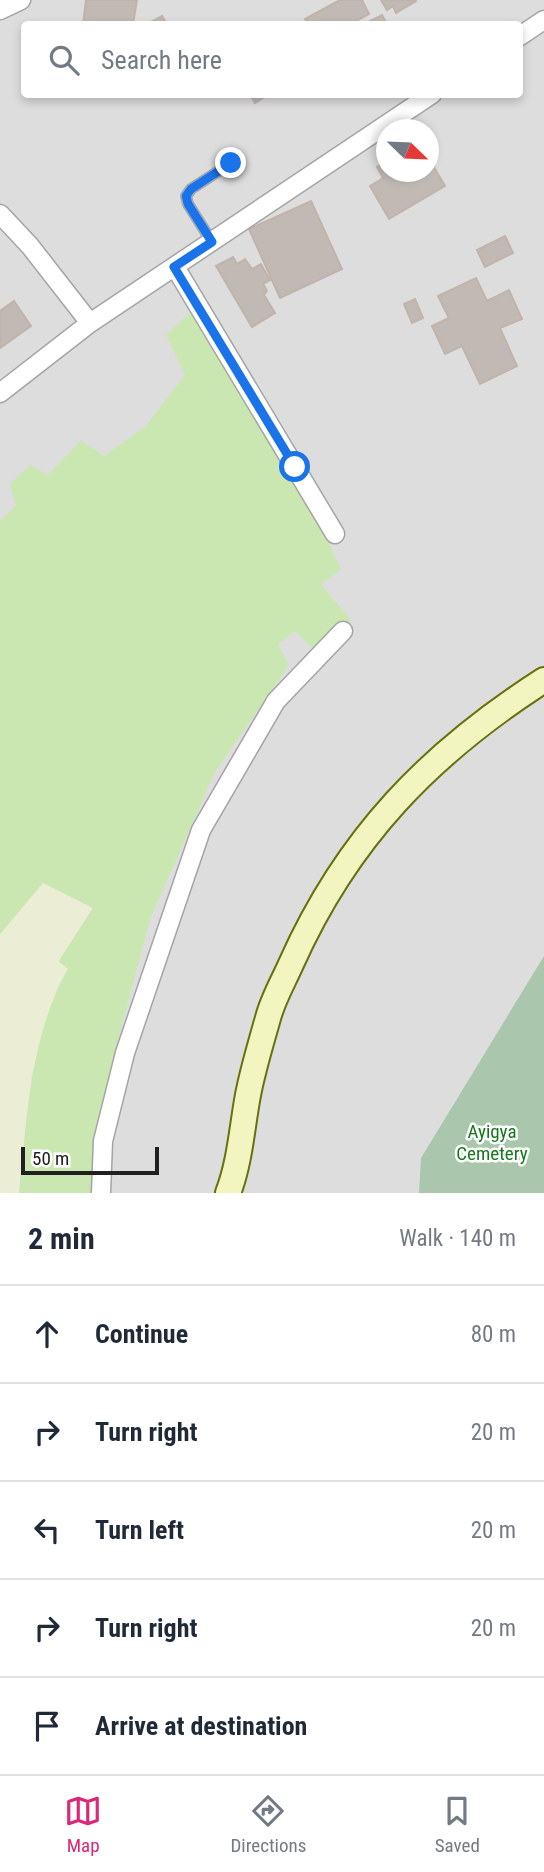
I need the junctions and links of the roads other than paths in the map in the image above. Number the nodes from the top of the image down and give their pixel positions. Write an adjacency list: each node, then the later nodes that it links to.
1 (21, 0): 2 (street)
2 (0, 10)
3 (544, 20): 4 (street)
4 (523, 34)
5 (426, 98): 8 (street)
6 (231, 163): 8 (lane)
7 (0, 214): 10 (street)
8 (212, 242): 9 (street)
9 (174, 267): 10 (street); 12 (street)
10 (90, 323): 11 (street)
11 (0, 393)
12 (335, 534)
13 (343, 631): 15 (street)
14 (544, 680): 16 (street)
15 (101, 1193)
16 (228, 1193)

